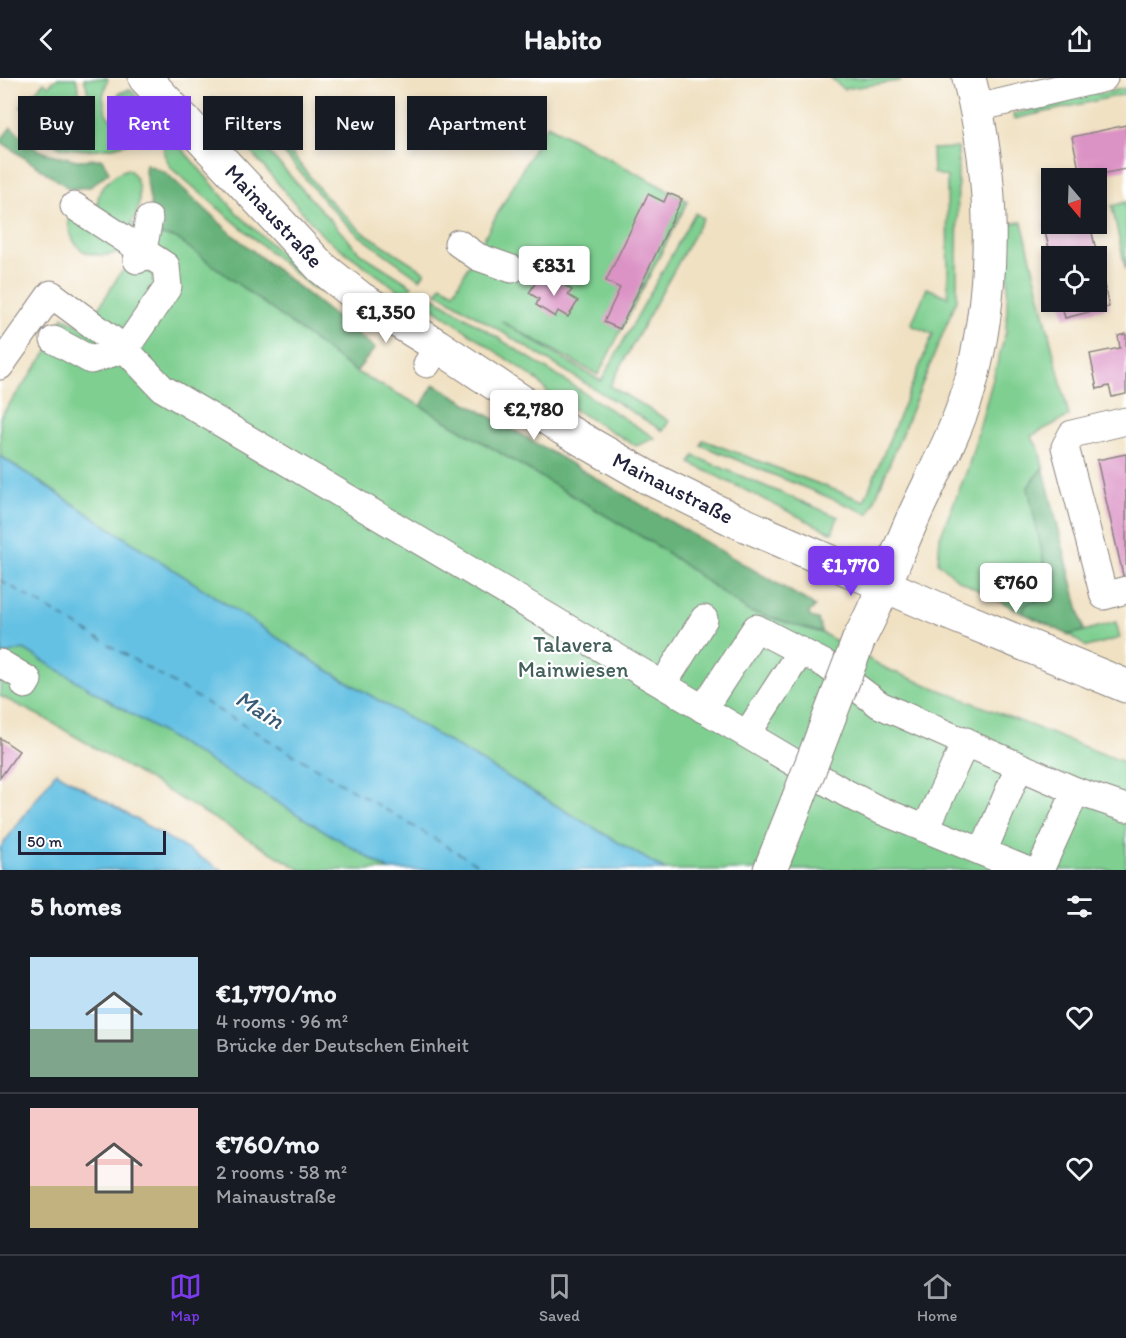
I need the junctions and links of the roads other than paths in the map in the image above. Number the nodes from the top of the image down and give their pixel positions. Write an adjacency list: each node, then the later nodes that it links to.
1 (145, 78): 13 (main road, Mainaustraße)
2 (1104, 78): 3 (street)
3 (973, 93): 13 (main road)
4 (74, 206): 7 (street)
5 (149, 219): 7 (street)
6 (458, 243): 8 (street)
7 (140, 255): 10 (street)
8 (512, 269)
9 (54, 340): 10 (street)
10 (125, 349): 11 (street); 21 (street)
11 (0, 366)
12 (1126, 421): 14 (street)
13 (884, 584): 20 (main road, Mainaustraße); 29 (main road, bridge)
14 (1115, 593)
15 (704, 619): 18 (street)
16 (801, 651): 21 (street); 22 (street); 23 (street)
17 (0, 663): 19 (street)
18 (672, 670)
19 (25, 685)
20 (1126, 686)
21 (703, 709): 22 (street)
22 (747, 734): 27 (street)
23 (966, 741): 24 (street); 27 (street)
24 (1019, 767): 25 (street); 28 (street)
25 (1076, 791): 26 (street); 31 (street)
26 (1126, 808)
27 (926, 828): 28 (street)
28 (983, 852): 30 (street)
29 (770, 870)
30 (1026, 870)
31 (1040, 870)

